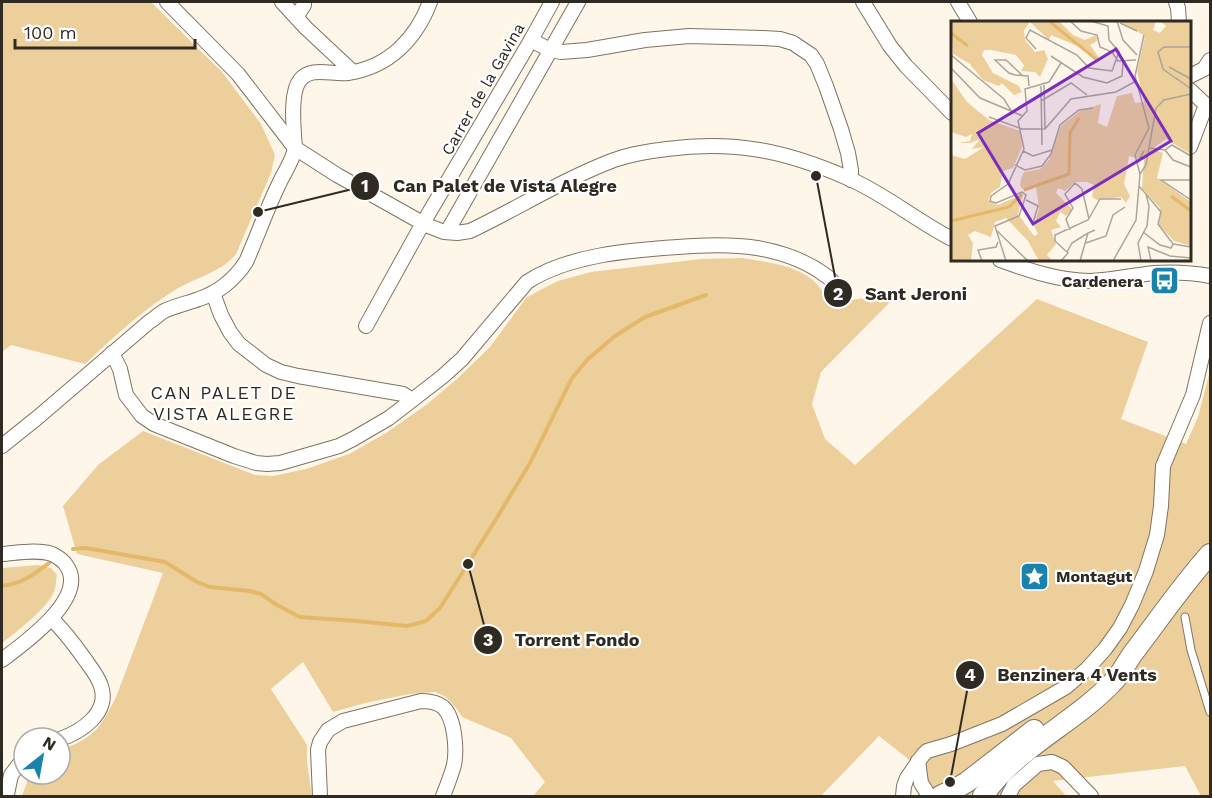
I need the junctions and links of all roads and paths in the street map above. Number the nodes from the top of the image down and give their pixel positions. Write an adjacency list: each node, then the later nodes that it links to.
1 (167, 2): 22 (street)
2 (282, 2): 10 (street)
3 (304, 2): 10 (street)
4 (430, 2): 16 (street)
5 (552, 2): 13 (street, Carrer de la Gavina)
6 (578, 2): 14 (street)
7 (863, 2): 20 (street)
8 (958, 2): 11 (street)
9 (1176, 2): 12 (street)
10 (296, 17): 16 (street)
11 (969, 21)
12 (1179, 21)
13 (531, 40): 14 (street); 24 (street, Carrer de la Gavina)
14 (550, 50): 23 (street); 25 (street)
15 (1210, 60): 17 (street)
16 (353, 72): 22 (street)
17 (1191, 76)
18 (1191, 91): 19 (street)
19 (1208, 105): 21 (street)
20 (951, 112)
21 (1191, 145)
22 (295, 148): 24 (street); 30 (street)
23 (851, 180): 25 (street); 26 (street)
24 (423, 223): 25 (street); 32 (street, Carrer de la Gavina)
25 (447, 232)
26 (951, 238)
27 (1003, 261): 28 (street)
28 (1210, 276)
29 (837, 288): 34 (street)
30 (213, 293): 33 (street); 34 (street)
31 (1210, 323): 44 (street)
32 (366, 326)
33 (112, 353): 34 (street); 35 (street)
34 (412, 400)
35 (2, 446)
36 (2, 554): 39 (street)
37 (1210, 554): 41 (main road)
38 (1185, 617): 42 (lane)
39 (52, 619): 40 (street); 43 (street)
40 (2, 660)
41 (1128, 660): 51 (main road); 52 (main road)
42 (1210, 712)
43 (72, 734)
44 (918, 761): 49 (street); 50 (street)
45 (12, 774): 46 (street)
46 (7, 794)
47 (320, 796): 48 (street)
48 (443, 796)
49 (903, 796)
50 (929, 796)
51 (940, 796)
52 (983, 796)
53 (1008, 796): 54 (street)
54 (1091, 796)

